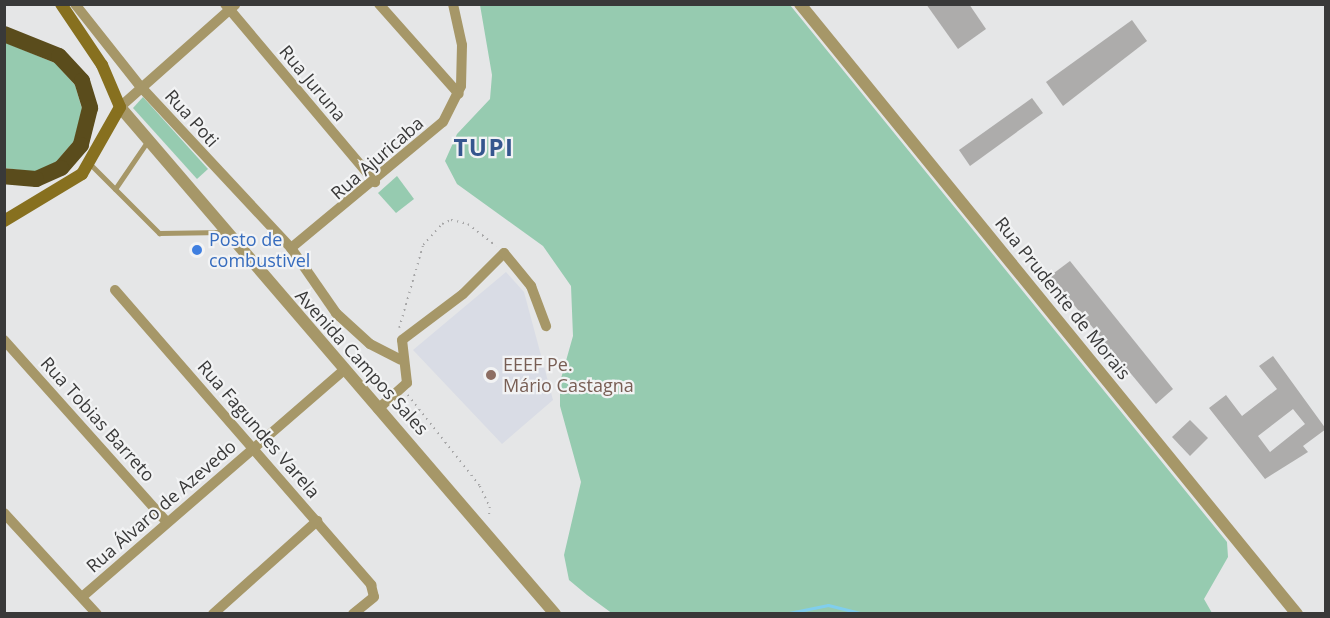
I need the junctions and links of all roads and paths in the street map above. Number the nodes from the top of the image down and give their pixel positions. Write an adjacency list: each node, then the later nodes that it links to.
1 (61, 4): 10 (main road)
2 (75, 4): 8 (street, Rua Poti)
3 (380, 4): 9 (street)
4 (453, 4): 9 (street, Rua Ajuricaba)
5 (800, 4): 38 (street, Rua Prudente de Morais)
6 (230, 6): 8 (street); 14 (street, Rua Juruna)
7 (4, 34): 13 (highway)
8 (140, 86): 10 (street); 18 (street, Rua Poti)
9 (459, 94): 14 (street, Rua Ajuricaba)
10 (120, 107): 11 (street, Avenida Campos Sales); 12 (main road)
11 (147, 142): 15 (lane); 17 (street, Avenida Campos Sales)
12 (90, 164): 15 (lane); 16 (main road)
13 (4, 176)
14 (375, 182): 18 (street, Rua Ajuricaba)
15 (115, 189): 17 (lane)
16 (4, 221)
17 (223, 232): 25 (street, Avenida Campos Sales)
18 (291, 248): 24 (street, Rua Poti)
19 (504, 253): 21 (street); 23 (street); 23 (path)
20 (115, 290): 28 (street, Rua Fagundes Varela)
21 (546, 326)
22 (4, 340): 30 (street, Rua Tobias Barreto)
23 (400, 344): 24 (street)
24 (400, 359): 26 (street)
25 (344, 370): 27 (street, Avenida Campos Sales); 28 (street, Rua Álvaro de Azevedo)
26 (403, 389): 27 (street); 32 (path)
27 (378, 409): 32 (street, Avenida Campos Sales)
28 (254, 448): 30 (street, Rua Álvaro de Azevedo); 31 (street, Rua Fagundes Varela)
29 (4, 513): 33 (street)
30 (166, 521): 33 (street, Rua Álvaro de Azevedo)
31 (317, 521): 35 (street); 36 (street, Rua Fagundes Varela)
32 (486, 534): 37 (street, Avenida Campos Sales)
33 (82, 597): 34 (street)
34 (97, 614)
35 (213, 614)
36 (354, 614)
37 (555, 614)
38 (1297, 614)

